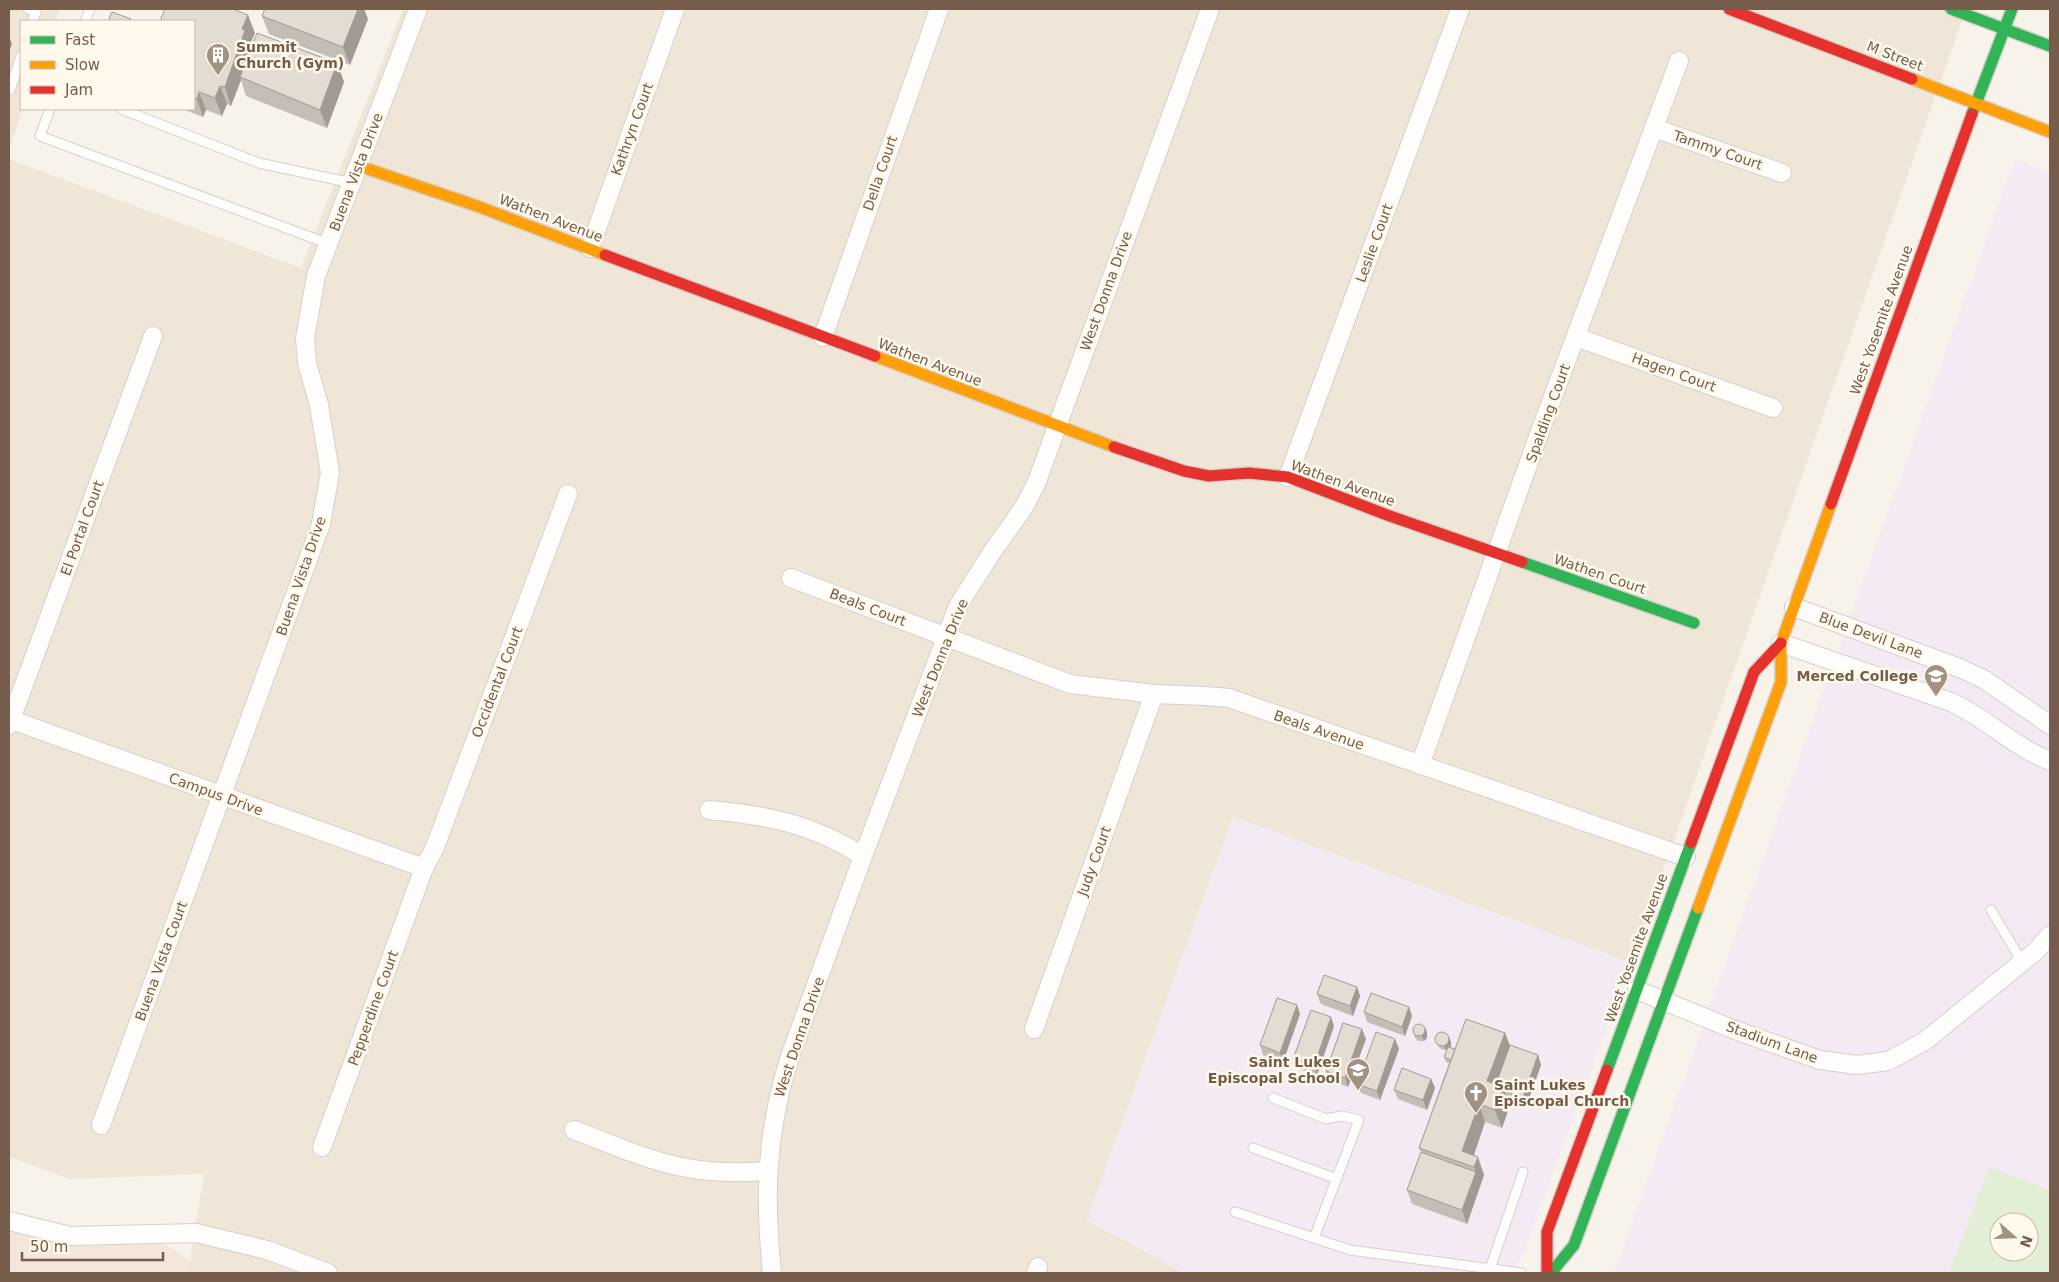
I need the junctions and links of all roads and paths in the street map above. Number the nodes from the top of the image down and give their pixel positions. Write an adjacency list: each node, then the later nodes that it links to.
1 (28, 9): 10 (lane)
2 (418, 9): 21 (street, Buena Vista Drive)
3 (675, 9): 25 (street, Kathryn Court)
4 (939, 9): 27 (street, Della Court)
5 (1210, 9): 30 (street, West Donna Drive)
6 (1460, 9): 31 (street, Leslie Court)
7 (1730, 9): 16 (main road, M Street)
8 (1951, 9): 11 (main road)
9 (2012, 9): 11 (main road, West Yosemite Avenue)
10 (33, 20)
11 (2005, 29): 12 (main road); 16 (main road, West Yosemite Avenue)
12 (2050, 46)
13 (20, 59): 15 (lane)
14 (1678, 61): 19 (street, Spalding Court)
15 (10, 90)
16 (1976, 103): 20 (main road, M Street); 35 (main road, West Yosemite Avenue)
17 (50, 110): 24 (lane)
18 (124, 110): 23 (lane)
19 (1654, 128): 22 (street, Tammy Court); 28 (street, Spalding Court)
20 (2050, 132)
21 (358, 166): 23 (street, Buena Vista Drive); 25 (main road, Wathen Avenue)
22 (1782, 172)
23 (352, 184): 24 (street, Buena Vista Drive)
24 (329, 244): 44 (street, Buena Vista Drive)
25 (590, 248): 27 (main road, Wathen Avenue)
26 (153, 336): 40 (street, El Portal Court)
27 (823, 337): 30 (main road, Wathen Avenue)
28 (1576, 337): 29 (street, Hagen Court); 33 (street, Spalding Court)
29 (1773, 408)
30 (1057, 426): 31 (main road, Wathen Avenue); 37 (street, West Donna Drive)
31 (1288, 477): 33 (main road, Wathen Avenue)
32 (568, 494): 48 (street, Occidental Court)
33 (1497, 554): 36 (main road, Wathen Court); 43 (street, Spalding Court)
34 (790, 578): 37 (street, Beals Court)
35 (1794, 607): 38 (main road, West Yosemite Avenue); 41 (street, Blue Devil Lane)
36 (1694, 623)
37 (946, 636): 39 (street, Beals Avenue); 46 (street, West Donna Drive)
38 (1781, 643): 42 (street); 47 (main road, West Yosemite Avenue); 53 (main road, West Yosemite Avenue)
39 (1154, 694): 43 (street, Beals Avenue); 54 (street, Judy Court)
40 (9, 721): 44 (street, Campus Drive)
41 (2050, 725)
42 (2050, 761)
43 (1420, 765): 47 (street, Beals Avenue)
44 (221, 796): 48 (street, Campus Drive); 56 (street, Buena Vista Court)
45 (709, 810): 46 (street)
46 (863, 856): 60 (street, West Donna Drive)
47 (1686, 857): 52 (main road, West Yosemite Avenue)
48 (424, 868): 58 (street, Pepperdine Court)
49 (1991, 910): 51 (lane)
50 (2050, 935): 51 (street, Stadium Lane)
51 (2022, 962): 53 (street, Stadium Lane)
52 (1637, 990): 53 (street, Stadium Lane); 71 (main road, West Yosemite Avenue)
53 (1665, 1001): 72 (main road, West Yosemite Avenue)
54 (1034, 1029)
55 (1273, 1098): 62 (lane)
56 (102, 1125)
57 (574, 1130): 60 (street)
58 (322, 1147)
59 (1253, 1148): 62 (lane)
60 (768, 1170): 69 (street, West Donna Drive)
61 (1523, 1172): 67 (lane)
62 (1337, 1179): 65 (lane)
63 (1235, 1212): 65 (lane)
64 (9, 1221): 66 (street)
65 (1314, 1238): 67 (lane)
66 (305, 1269): 68 (street)
67 (1490, 1269): 70 (lane)
68 (328, 1273)
69 (772, 1273)
70 (1521, 1273)
71 (1547, 1273)
72 (1551, 1273)

